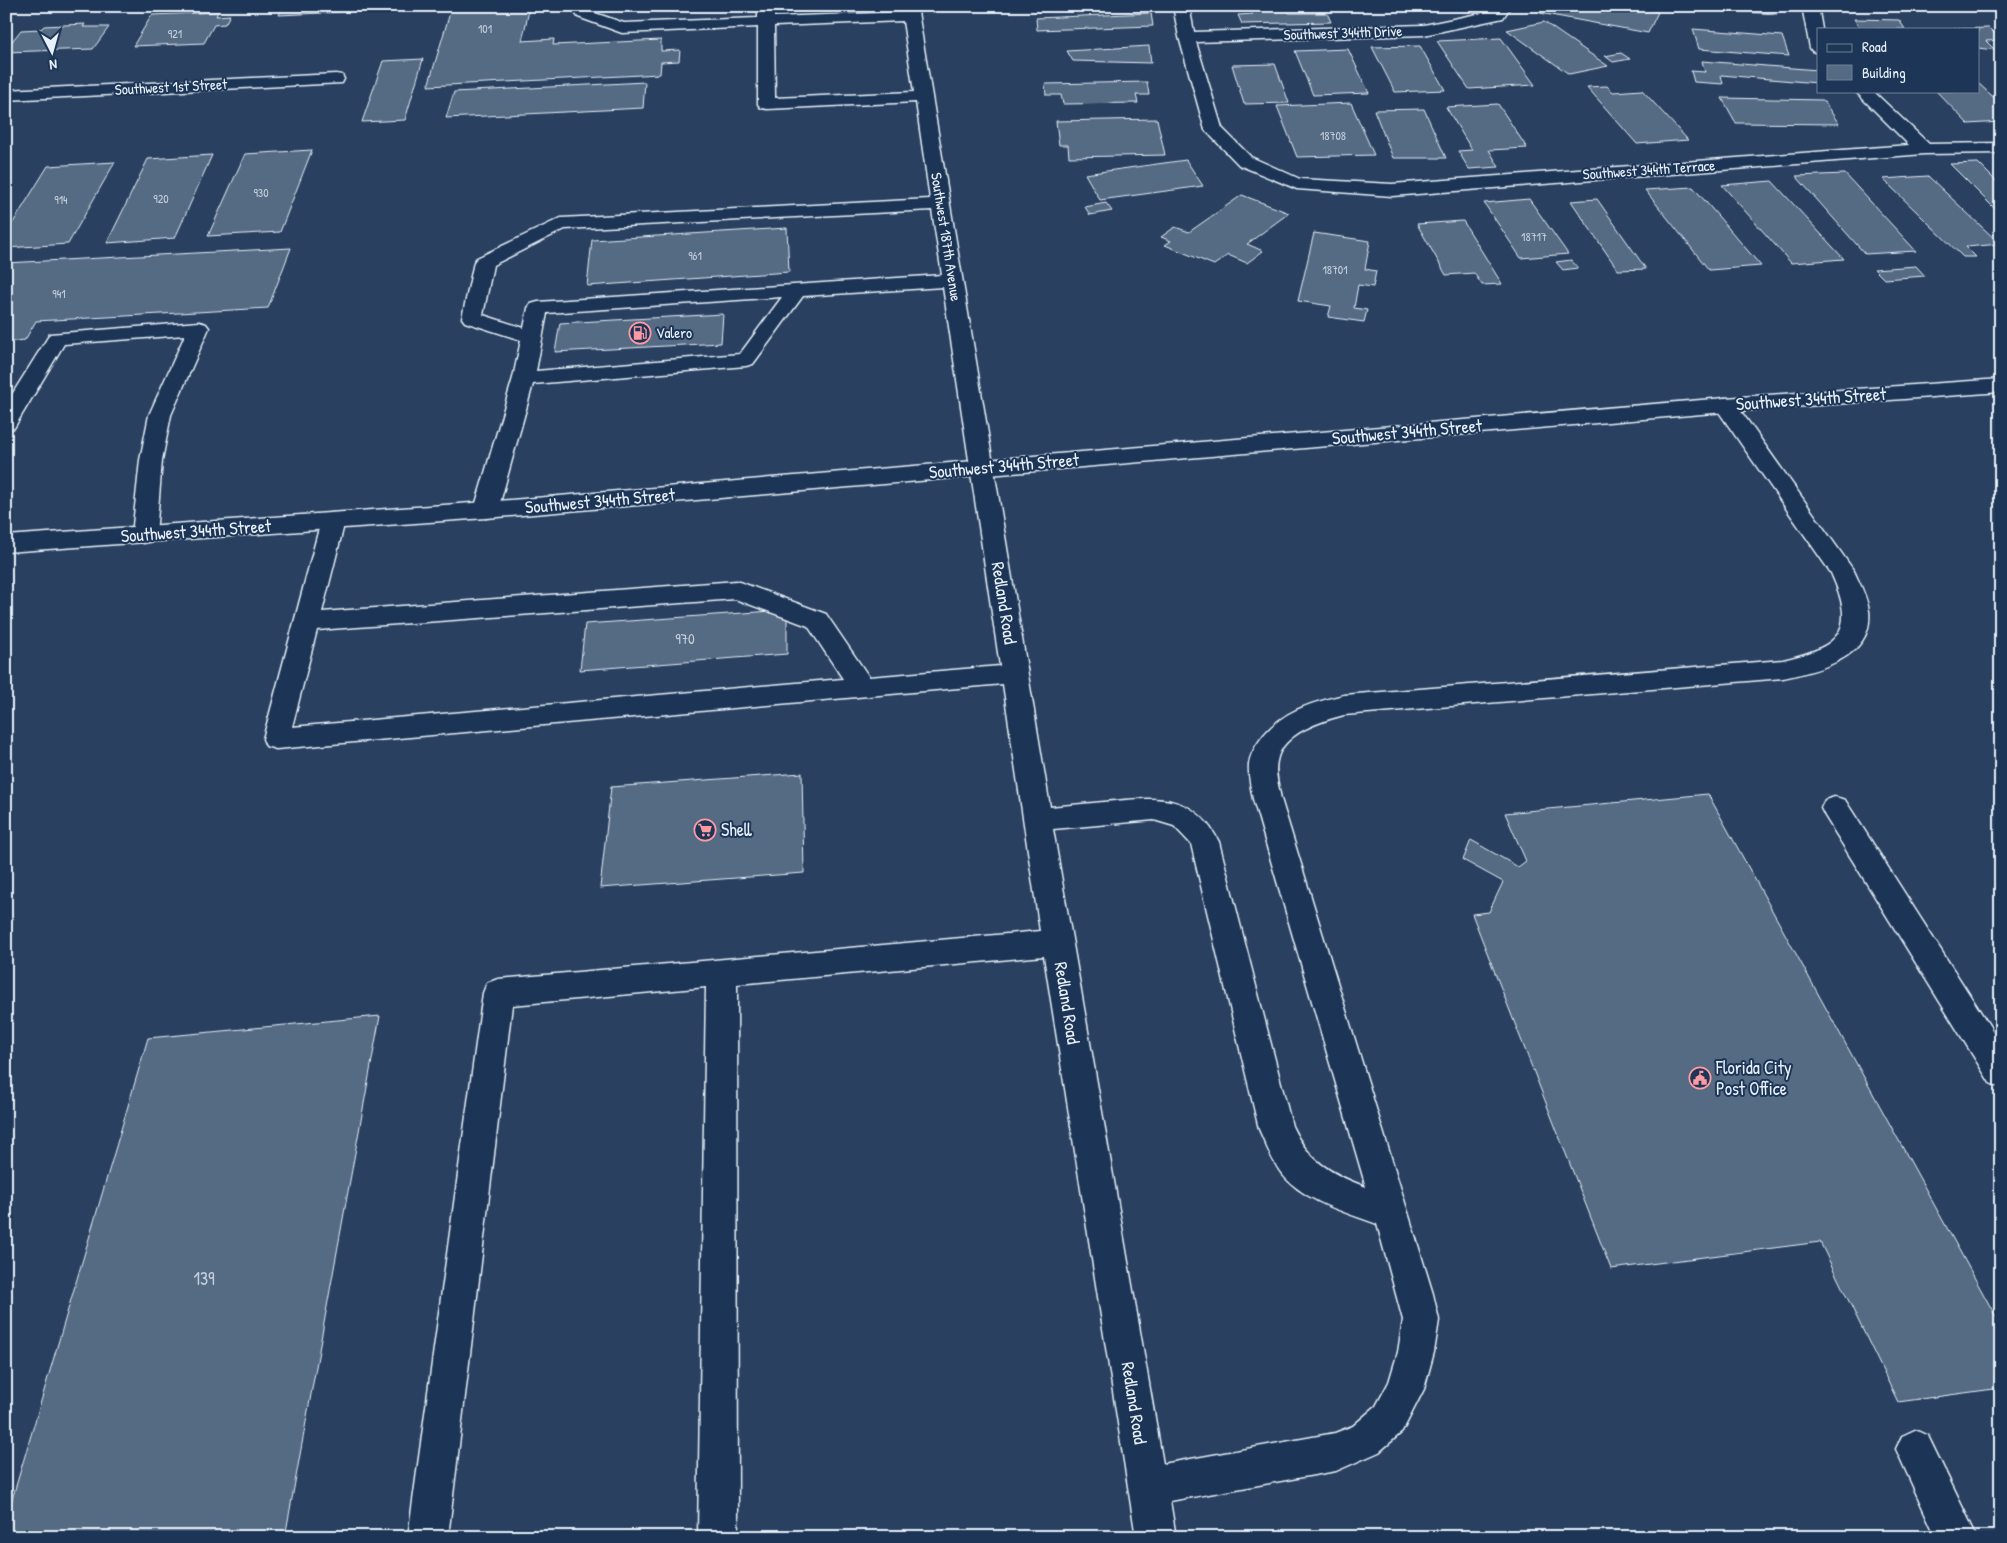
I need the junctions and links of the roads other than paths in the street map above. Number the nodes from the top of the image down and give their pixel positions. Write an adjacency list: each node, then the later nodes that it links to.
1 (586, 6): 8 (street)
2 (671, 6): 8 (street)
3 (1182, 6): 9 (street)
4 (1810, 6): 10 (street)
5 (909, 11): 7 (street); 14 (street, Southwest 187th Avenue)
6 (1500, 11): 9 (street, Southwest 344th Drive)
7 (765, 14): 8 (street); 14 (street)
8 (668, 26)
9 (1187, 37): 16 (street, Southwest 344th Terrace)
10 (1817, 43)
11 (336, 79): 13 (street, Southwest 1st Street)
12 (1864, 92): 16 (street)
13 (6, 96)
14 (922, 97): 17 (street, Southwest 187th Avenue)
15 (2001, 148): 16 (street, Southwest 344th Terrace)
16 (1924, 149)
17 (941, 204): 18 (street, Southwest 187th Avenue); 20 (street)
18 (952, 280): 19 (street); 27 (street, Southwest 187th Avenue)
19 (797, 290): 20 (street); 21 (street)
20 (532, 337): 21 (street)
21 (524, 378): 28 (street)
22 (28, 385): 24 (street); 26 (street); 30 (street)
23 (2001, 385): 25 (street, Southwest 344th Street)
24 (6, 387)
25 (1725, 405): 27 (street, Southwest 344th Street); 40 (street)
26 (6, 423)
27 (982, 469): 28 (street, Southwest 344th Street); 33 (street, Redland Road)
28 (486, 510): 29 (street, Southwest 344th Street)
29 (332, 521): 30 (street, Southwest 344th Street); 32 (street)
30 (144, 535): 31 (street, Southwest 344th Street)
31 (6, 544)
32 (306, 622): 34 (street); 34 (street)
33 (1014, 674): 34 (street); 36 (street, Redland Road)
34 (862, 687)
35 (1835, 808): 39 (street)
36 (1037, 819): 37 (street, Redland Road); 40 (street)
37 (1057, 942): 38 (street); 42 (street, Redland Road)
38 (722, 973): 43 (street); 44 (street)
39 (2001, 1074)
40 (1392, 1213): 42 (street)
41 (1915, 1449): 46 (street)
42 (1148, 1486): 45 (street, Redland Road)
43 (428, 1537)
44 (718, 1537)
45 (1156, 1537)
46 (1957, 1537)

